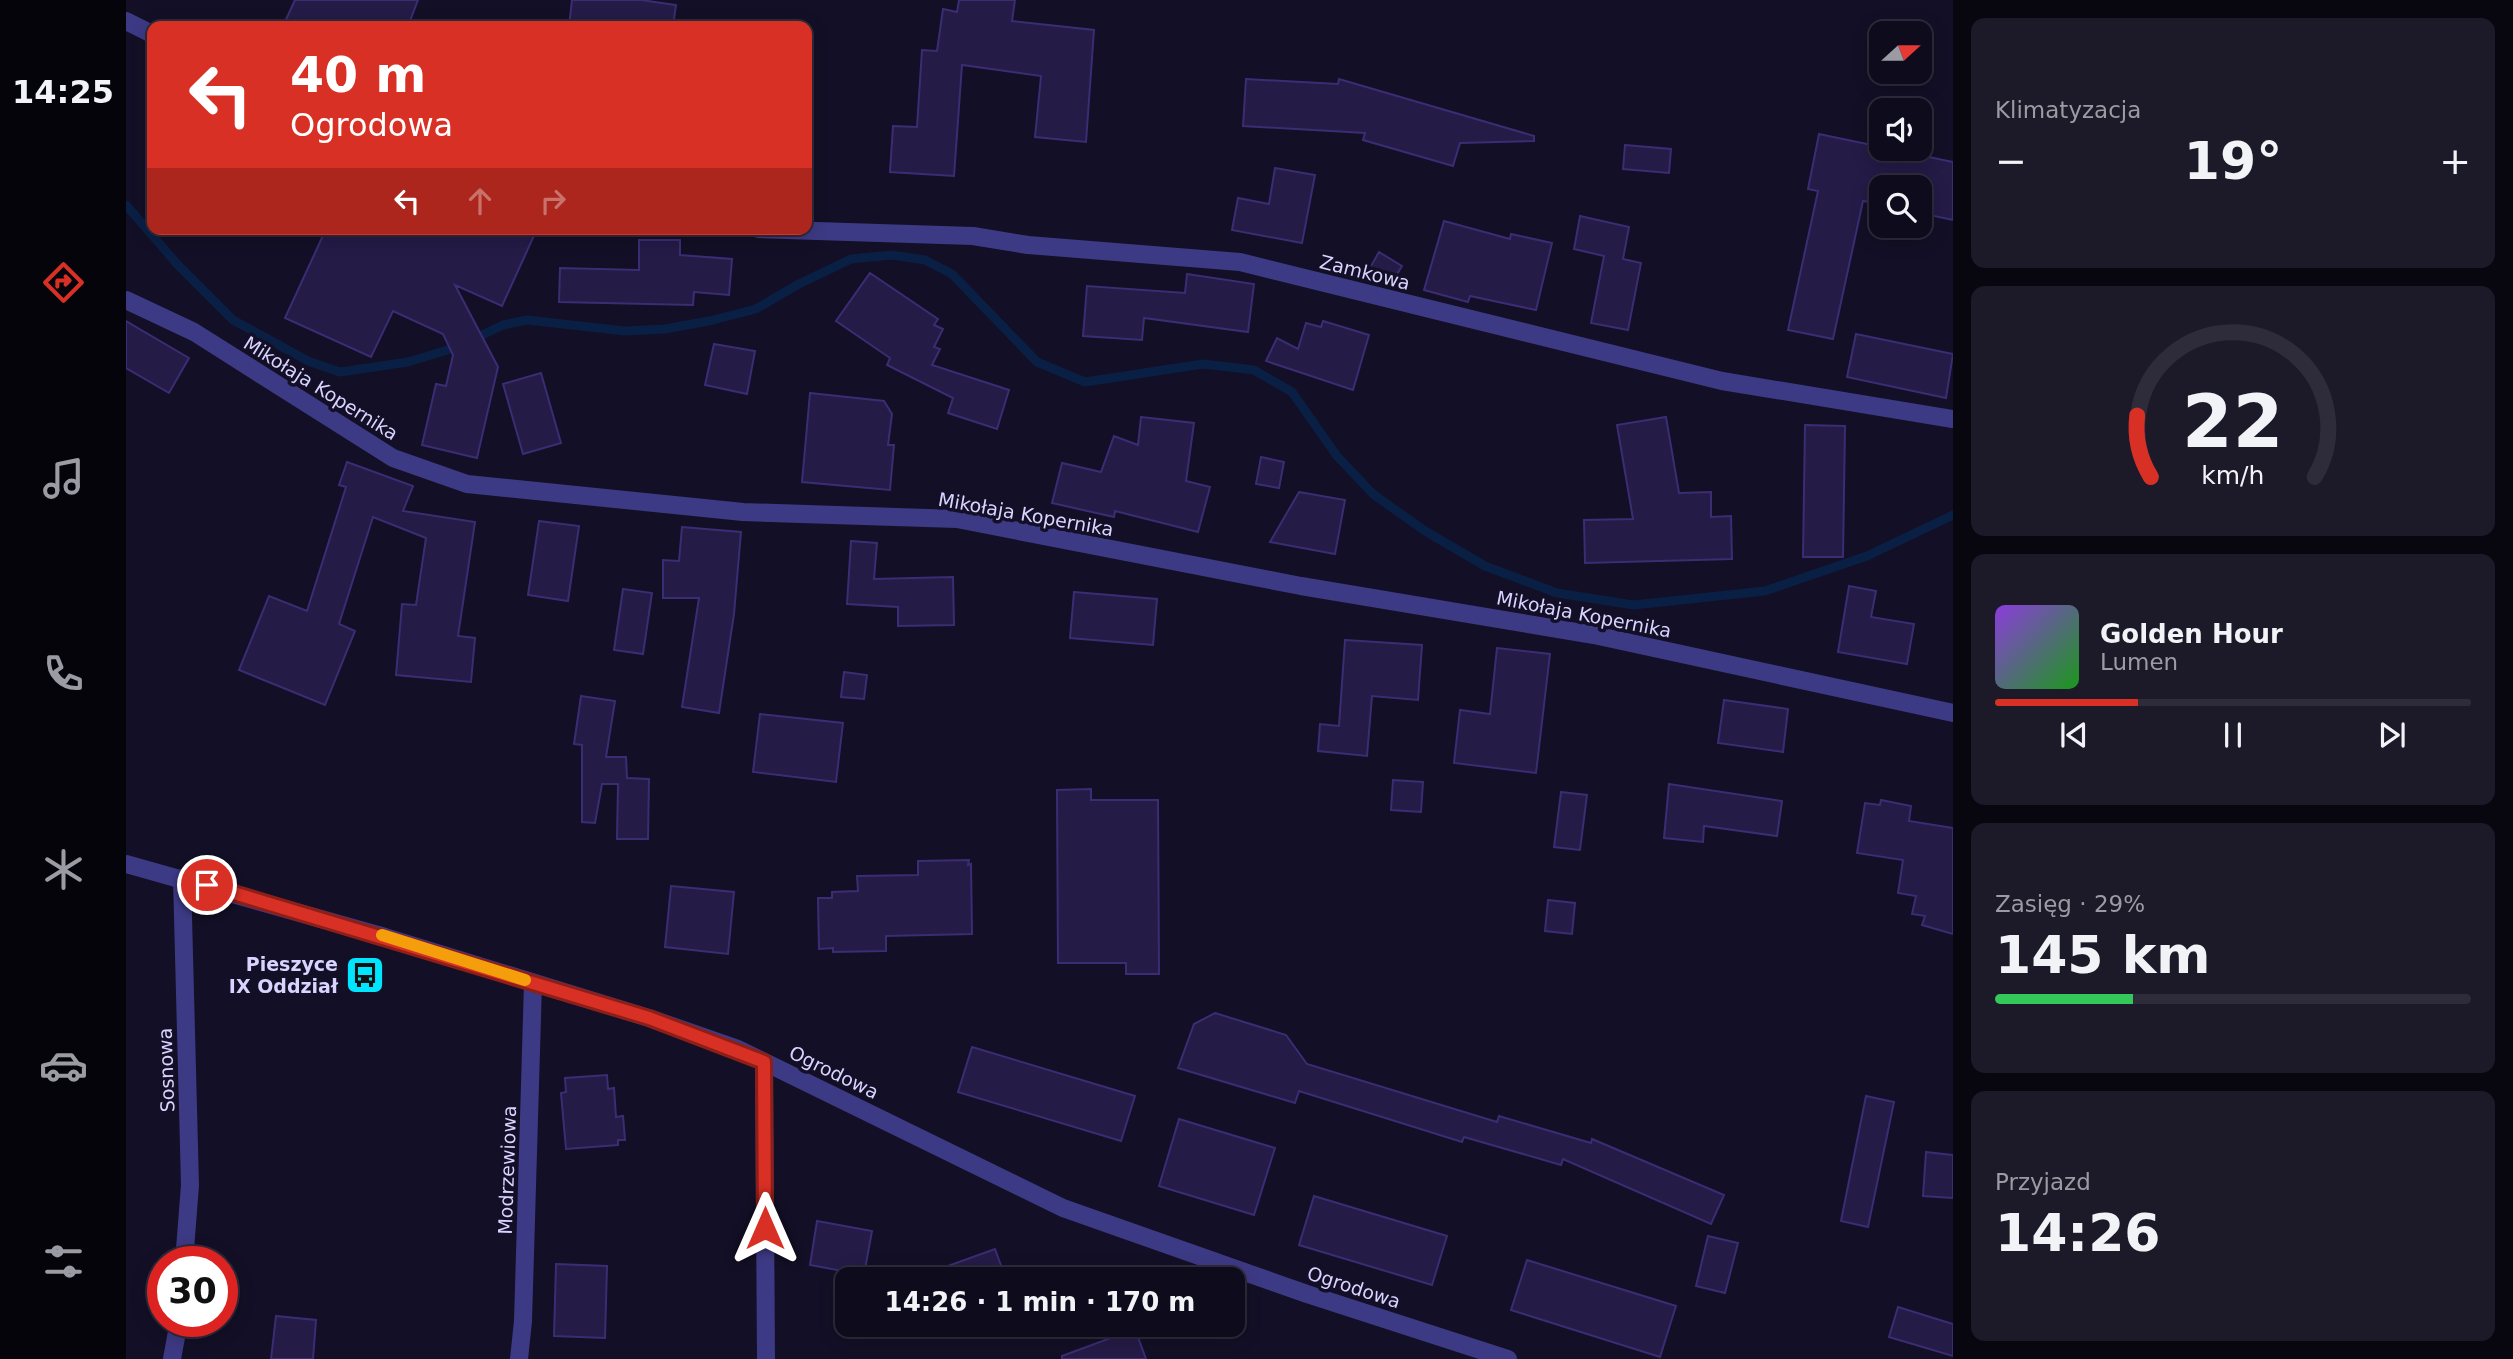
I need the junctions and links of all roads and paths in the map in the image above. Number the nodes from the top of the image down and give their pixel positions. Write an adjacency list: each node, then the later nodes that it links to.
1 (126, 22): 2 (street)
2 (147, 32)
3 (812, 231): 5 (street, Zamkowa)
4 (126, 300): 6 (street, Mikołaja Kopernika)
5 (1953, 419)
6 (1953, 713)
7 (126, 864): 8 (street, Ogrodowa)
8 (182, 878): 9 (street, Ogrodowa); 11 (street, Sosnowa)
9 (533, 983): 10 (street, Ogrodowa); 14 (street, Modrzewiowa)
10 (764, 1062): 15 (street); 16 (street, Ogrodowa)
11 (185, 1246)
12 (175, 1337): 13 (street)
13 (172, 1359)
14 (519, 1359)
15 (766, 1359)
16 (1508, 1359)

